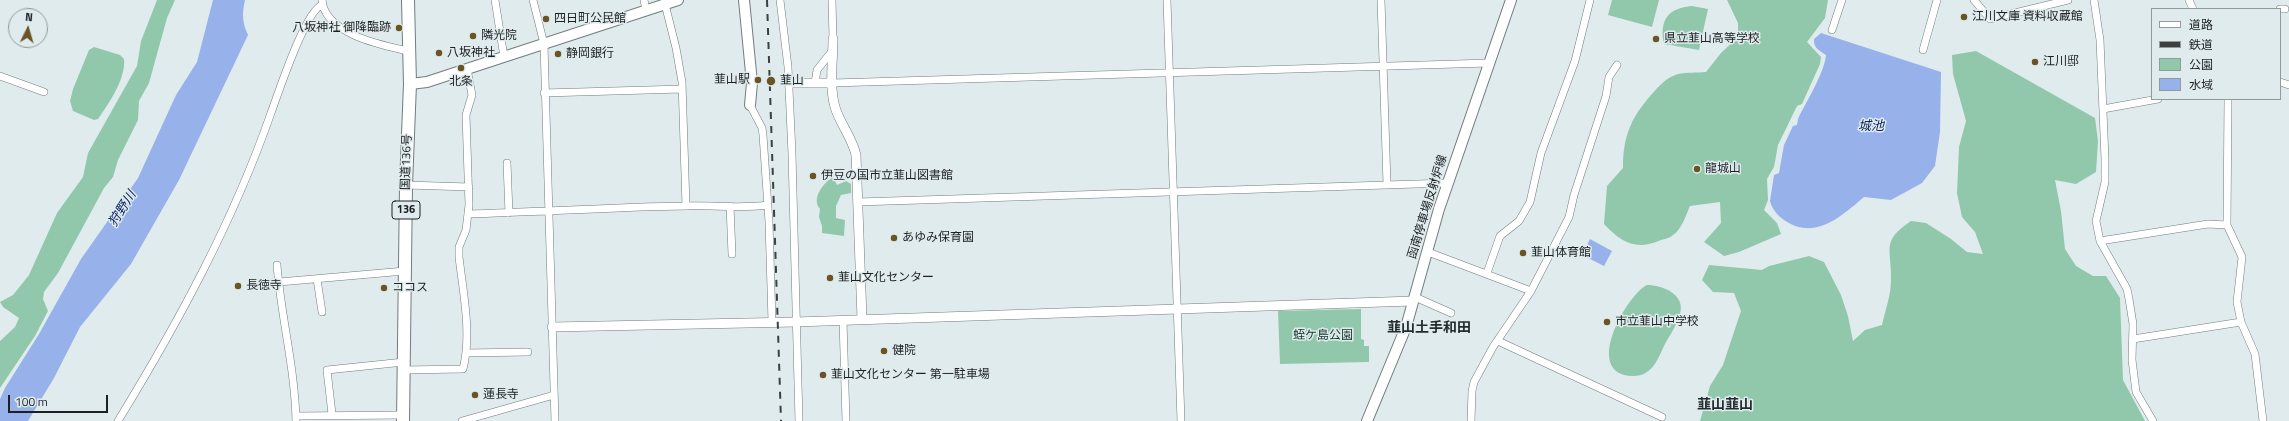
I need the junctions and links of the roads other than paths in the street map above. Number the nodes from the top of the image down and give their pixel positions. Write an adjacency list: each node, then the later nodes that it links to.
1 (408, 0): 25 (highway, 国道136号 / 136)
2 (495, 0): 26 (street)
3 (533, 0): 22 (street)
4 (678, 0): 18 (main road)
5 (744, 0): 42 (main road)
6 (780, 0): 33 (street)
7 (832, 0): 21 (street)
8 (1167, 0): 31 (street)
9 (1381, 0): 29 (street)
10 (1511, 0): 27 (main road, 函南停車場反射炉線)
11 (1590, 0): 63 (street)
12 (1842, 0): 20 (street)
13 (1937, 0): 24 (street)
14 (1974, 0): 15 (street)
15 (2068, 0)
16 (2094, 0): 43 (street)
17 (322, 3): 25 (street); 88 (street)
18 (664, 4): 19 (main road); 37 (street)
19 (645, 5): 22 (main road)
20 (1832, 30)
21 (833, 39): 23 (street)
22 (544, 44): 26 (main road); 39 (street)
23 (833, 50): 34 (street); 35 (street)
24 (1923, 50)
25 (408, 51): 36 (highway, 国道136号 / 136)
26 (504, 56): 30 (main road)
27 (1489, 63): 29 (street); 45 (main road, 函南停車場反射炉線)
28 (1616, 65): 66 (street)
29 (1383, 66): 31 (street); 46 (street)
30 (467, 69): 36 (main road); 48 (street)
31 (1169, 73): 35 (street); 49 (street)
32 (0, 76): 38 (street)
33 (789, 83): 34 (street); 74 (street)
34 (815, 83): 35 (street)
35 (833, 83): 50 (street)
36 (410, 84): 47 (highway, 国道136号 / 136)
37 (682, 89): 39 (street); 52 (street)
38 (44, 92)
39 (544, 93): 54 (street)
40 (2152, 100): 43 (street)
41 (2228, 100): 57 (street)
42 (750, 106): 51 (street)
43 (2103, 109): 58 (street)
44 (507, 163): 55 (street)
45 (1448, 183): 46 (street); 59 (main road, 函南停車場反射炉線)
46 (1387, 184): 49 (street)
47 (406, 185): 48 (street); 62 (highway, 国道136号 / 136)
48 (469, 187): 56 (street)
49 (1174, 191): 50 (street); 68 (street)
50 (858, 202): 71 (street)
51 (768, 205): 53 (street); 73 (street)
52 (686, 206): 53 (street); 54 (street)
53 (730, 206): 60 (street)
54 (548, 212): 55 (street); 76 (street)
55 (509, 213): 56 (street)
56 (468, 214): 80 (street)
57 (2227, 224): 58 (street); 75 (street)
58 (2100, 241): 77 (street)
59 (1428, 252): 63 (street); 67 (main road, 函南停車場反射炉線)
60 (732, 254)
61 (278, 265): 65 (street)
62 (404, 271): 64 (street); 81 (highway, 国道136号 / 136)
63 (1487, 273): 66 (street)
64 (317, 279): 65 (street); 69 (street)
65 (279, 282): 86 (street)
66 (1531, 291): 78 (street)
67 (1414, 299): 68 (street); 70 (street); 94 (main road, 函南停車場反射炉線)
68 (1177, 308): 71 (street); 93 (street)
69 (322, 312)
70 (1451, 313)
71 (862, 319): 72 (street)
72 (843, 320): 74 (street); 92 (street)
73 (772, 322): 74 (street); 76 (street)
74 (796, 322): 91 (street)
75 (2240, 322): 77 (street); 97 (street)
76 (552, 327): 82 (street)
77 (2133, 339): 96 (street)
78 (1498, 341): 84 (street); 95 (street)
79 (528, 352): 80 (street)
80 (466, 353): 81 (street)
81 (404, 366): 83 (street); 85 (highway, 国道136号 / 136)
82 (554, 395): 87 (street); 90 (street)
83 (332, 414): 85 (street); 86 (street)
84 (1662, 417)
85 (403, 418)
86 (296, 419)
87 (470, 420): 89 (street)
88 (118, 421)
89 (462, 421)
90 (555, 421)
91 (799, 421)
92 (846, 421)
93 (1181, 421)
94 (1367, 421)
95 (1471, 421)
96 (2153, 421)
97 (2263, 421)

